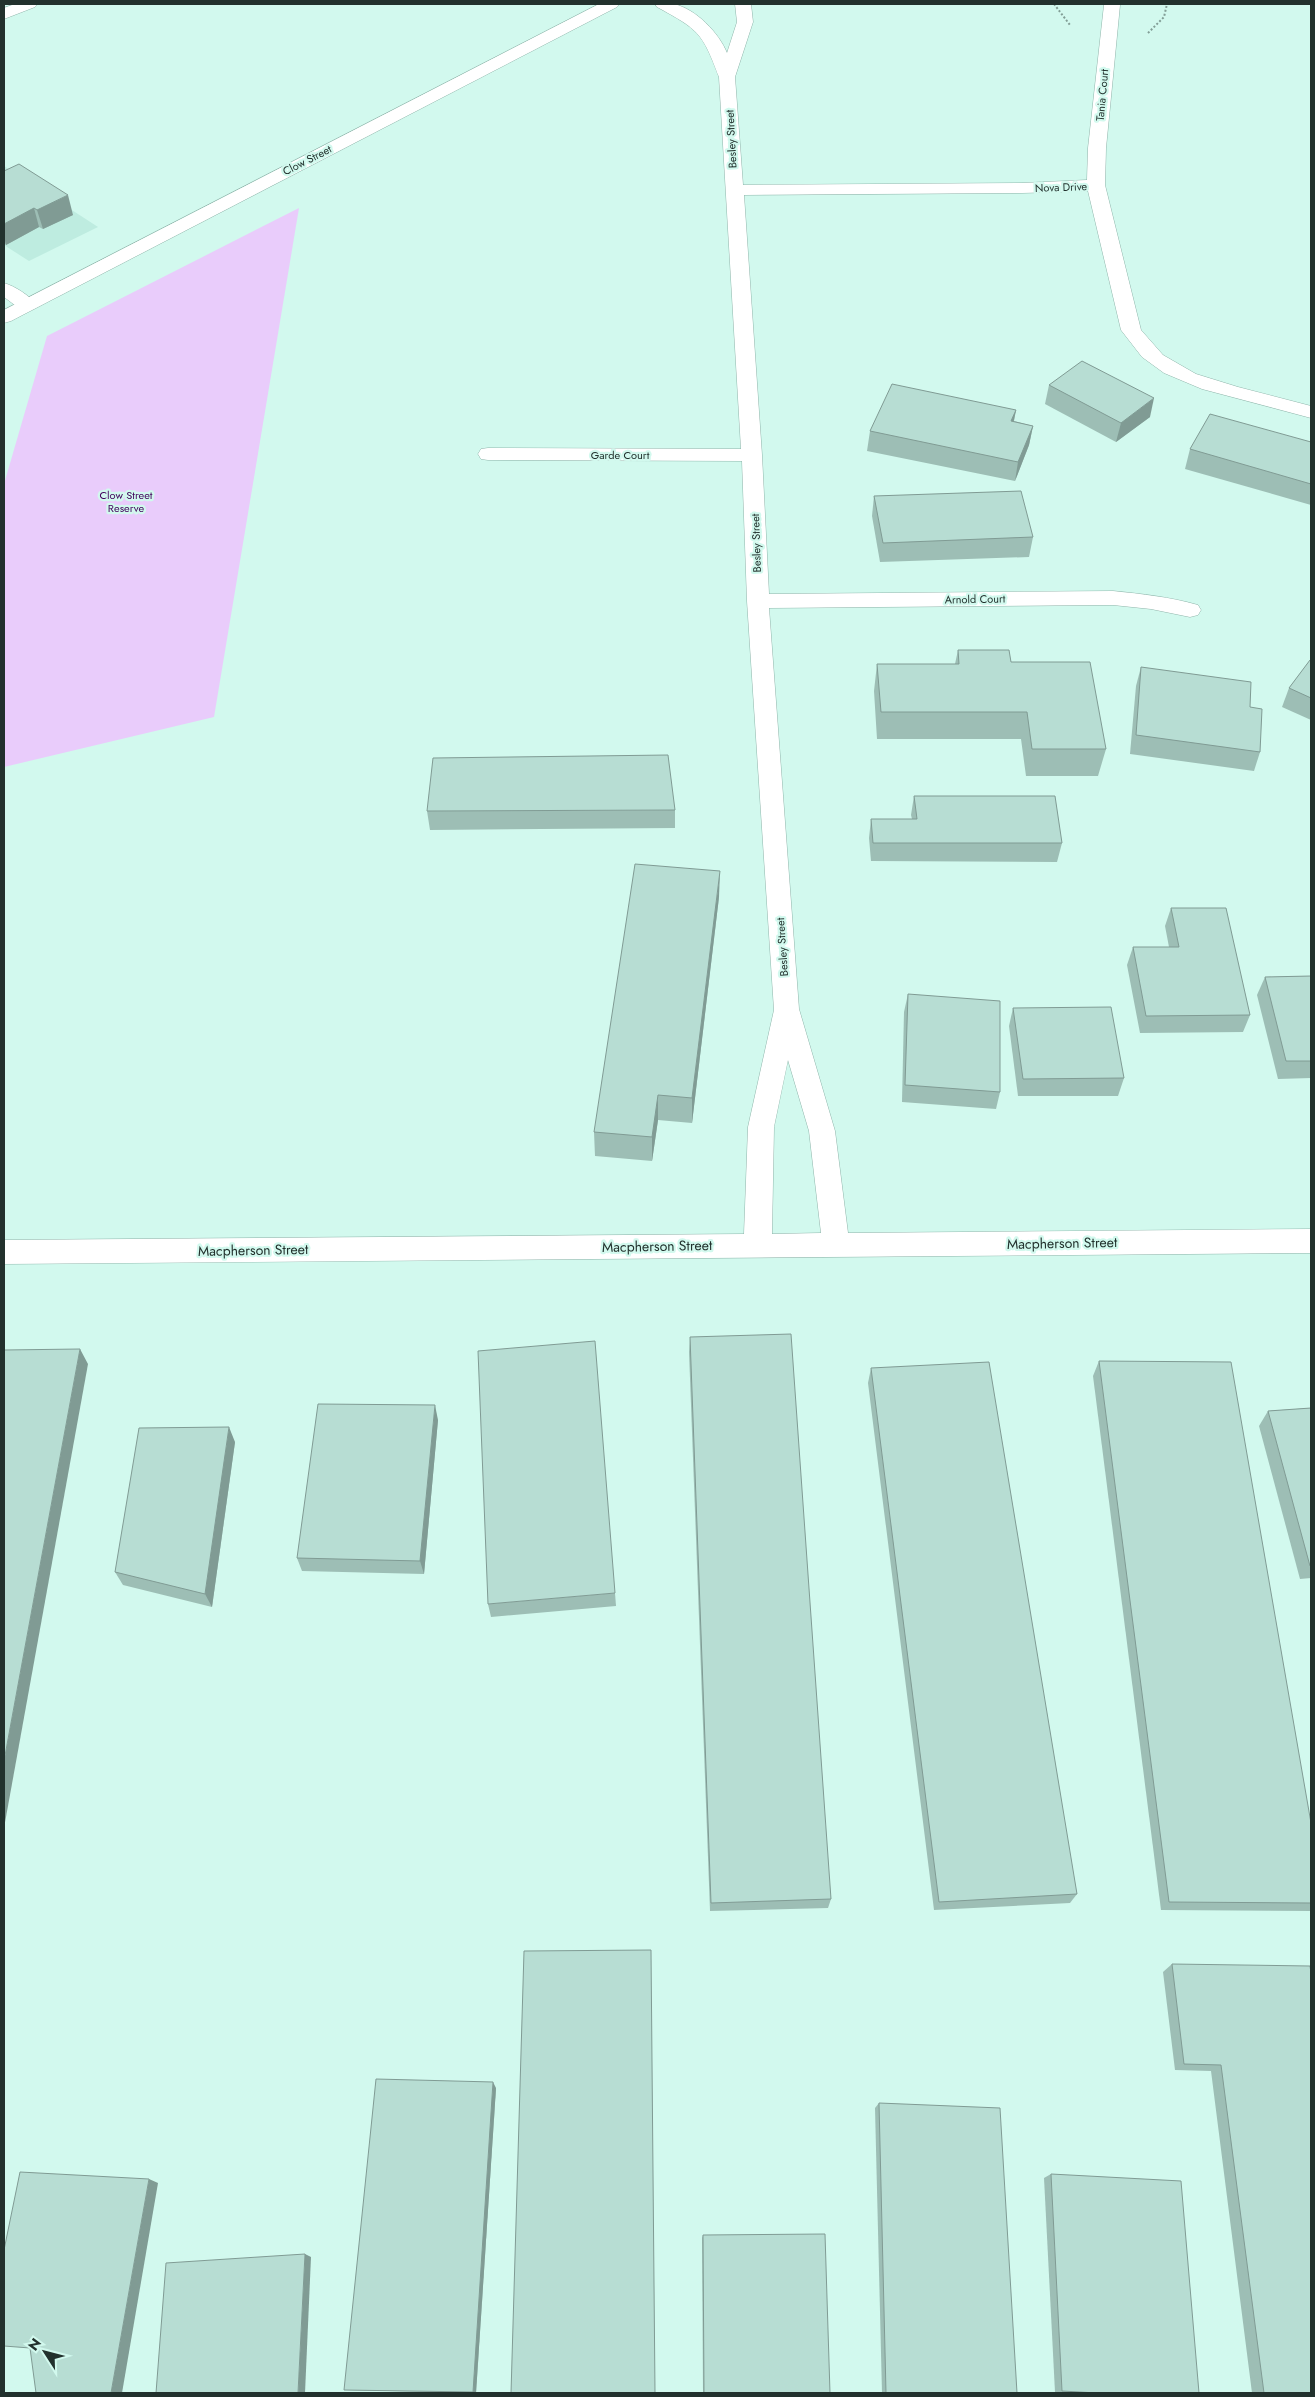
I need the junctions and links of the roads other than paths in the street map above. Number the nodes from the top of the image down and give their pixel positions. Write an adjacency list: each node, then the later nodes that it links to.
1 (29, 4): 6 (street)
2 (611, 4): 11 (street, Clow Street)
3 (664, 4): 7 (street, Besley Street)
4 (743, 4): 7 (street, Besley Street)
5 (1112, 6): 8 (street, Tania Court)
6 (4, 14)
7 (727, 77): 9 (street, Besley Street)
8 (1096, 185): 9 (street, Nova Drive); 13 (street, Nova Drive)
9 (734, 190): 15 (street, Besley Street)
10 (4, 289): 11 (street)
11 (28, 305): 12 (street, Clow Street)
12 (4, 317)
13 (1311, 412)
14 (488, 454): 15 (street, Garde Court)
15 (752, 455): 16 (street, Besley Street)
16 (758, 601): 17 (street, Arnold Court); 18 (street, Besley Street)
17 (1190, 610)
18 (786, 1009): 20 (street, Besley Street); 21 (street, Besley Street)
19 (1311, 1241): 21 (street, Macpherson Street)
20 (758, 1245): 21 (street, Macpherson Street); 22 (street, Macpherson Street)
21 (836, 1246)
22 (4, 1252)

